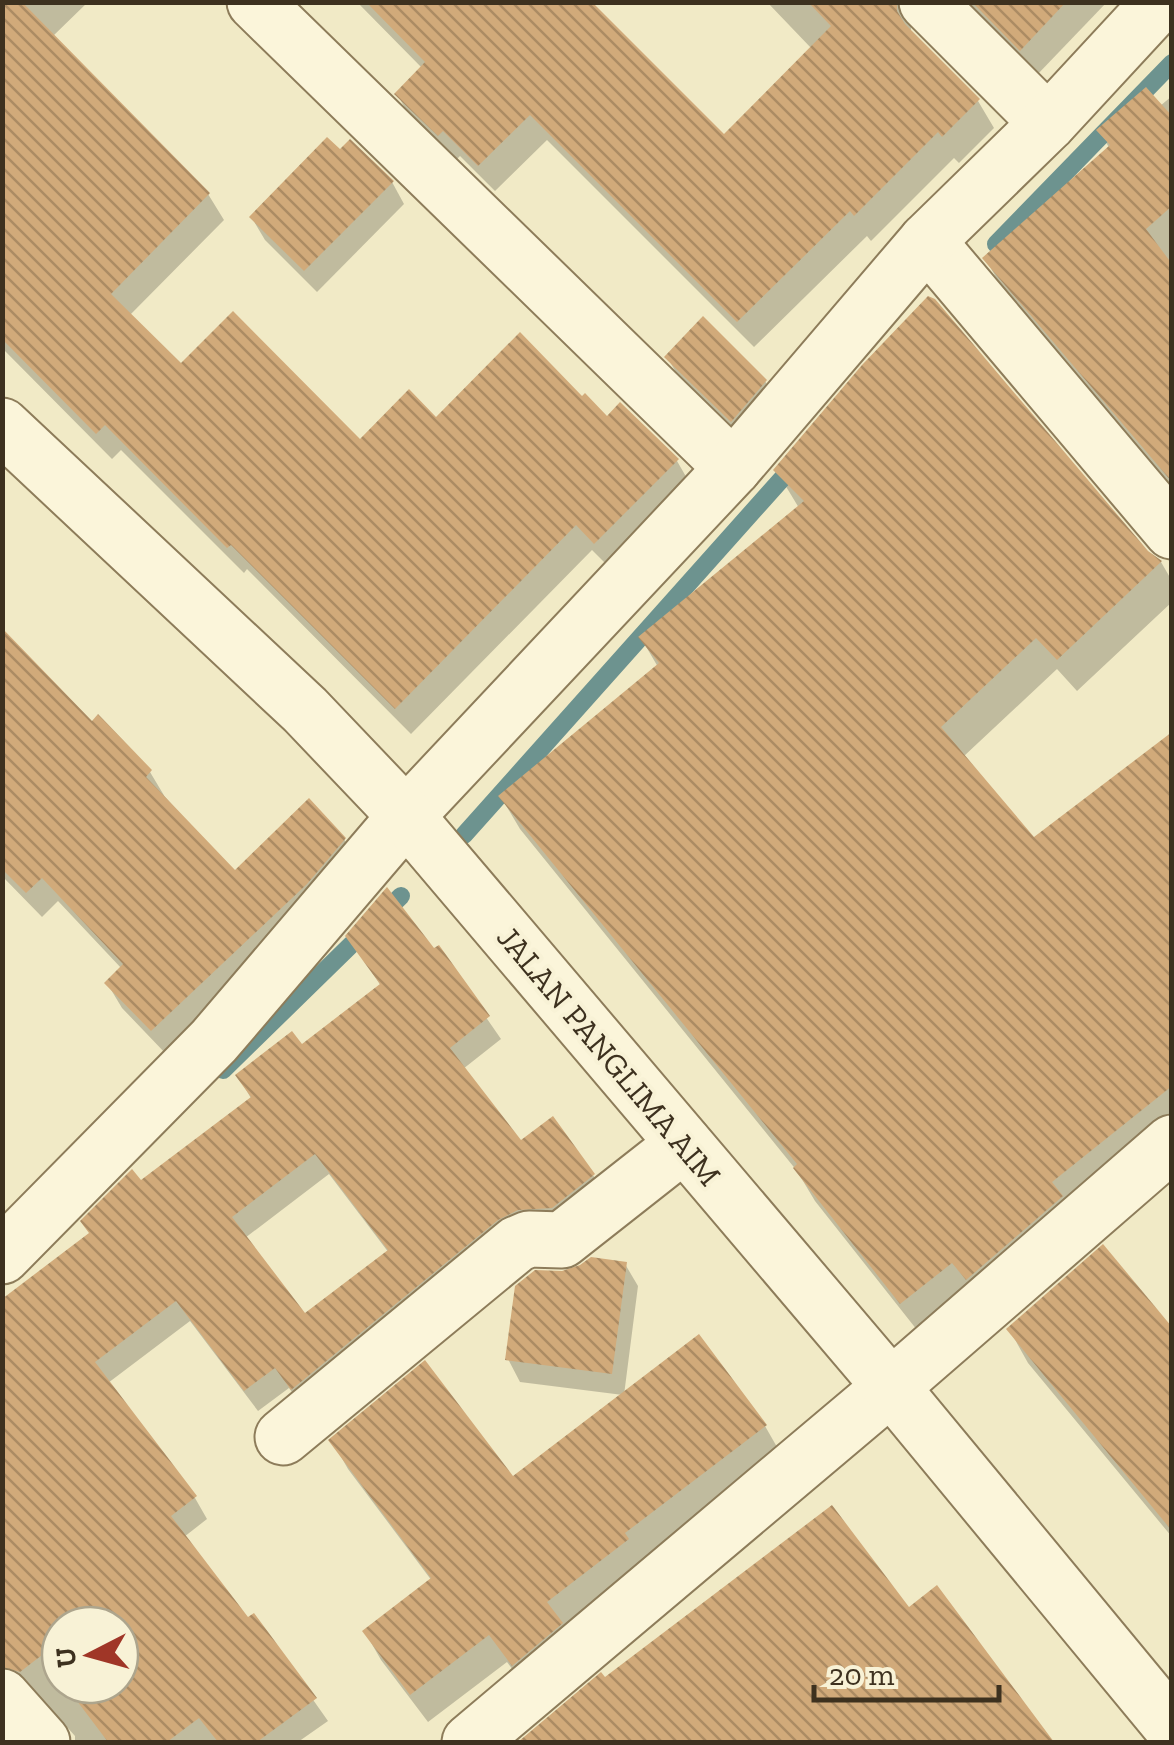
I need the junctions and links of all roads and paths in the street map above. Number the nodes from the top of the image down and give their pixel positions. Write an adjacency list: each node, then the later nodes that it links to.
1 (254, 2): 7 (street)
2 (927, 2): 4 (street)
3 (1160, 2): 4 (street)
4 (1048, 123): 5 (street)
5 (927, 241): 7 (street); 8 (street)
6 (2, 426): 9 (street, JALAN PANGLIMA AIM)
7 (733, 468): 9 (street)
8 (1172, 530)
9 (406, 816): 11 (street, JALAN PANGLIMA AIM); 12 (street)
10 (1172, 1143): 13 (street)
11 (684, 1144): 13 (street, JALAN PANGLIMA AIM); 14 (street)
12 (2, 1256)
13 (891, 1387): 15 (street, JALAN PANGLIMA AIM); 16 (street)
14 (283, 1437)
15 (1172, 1727)
16 (470, 1742)

